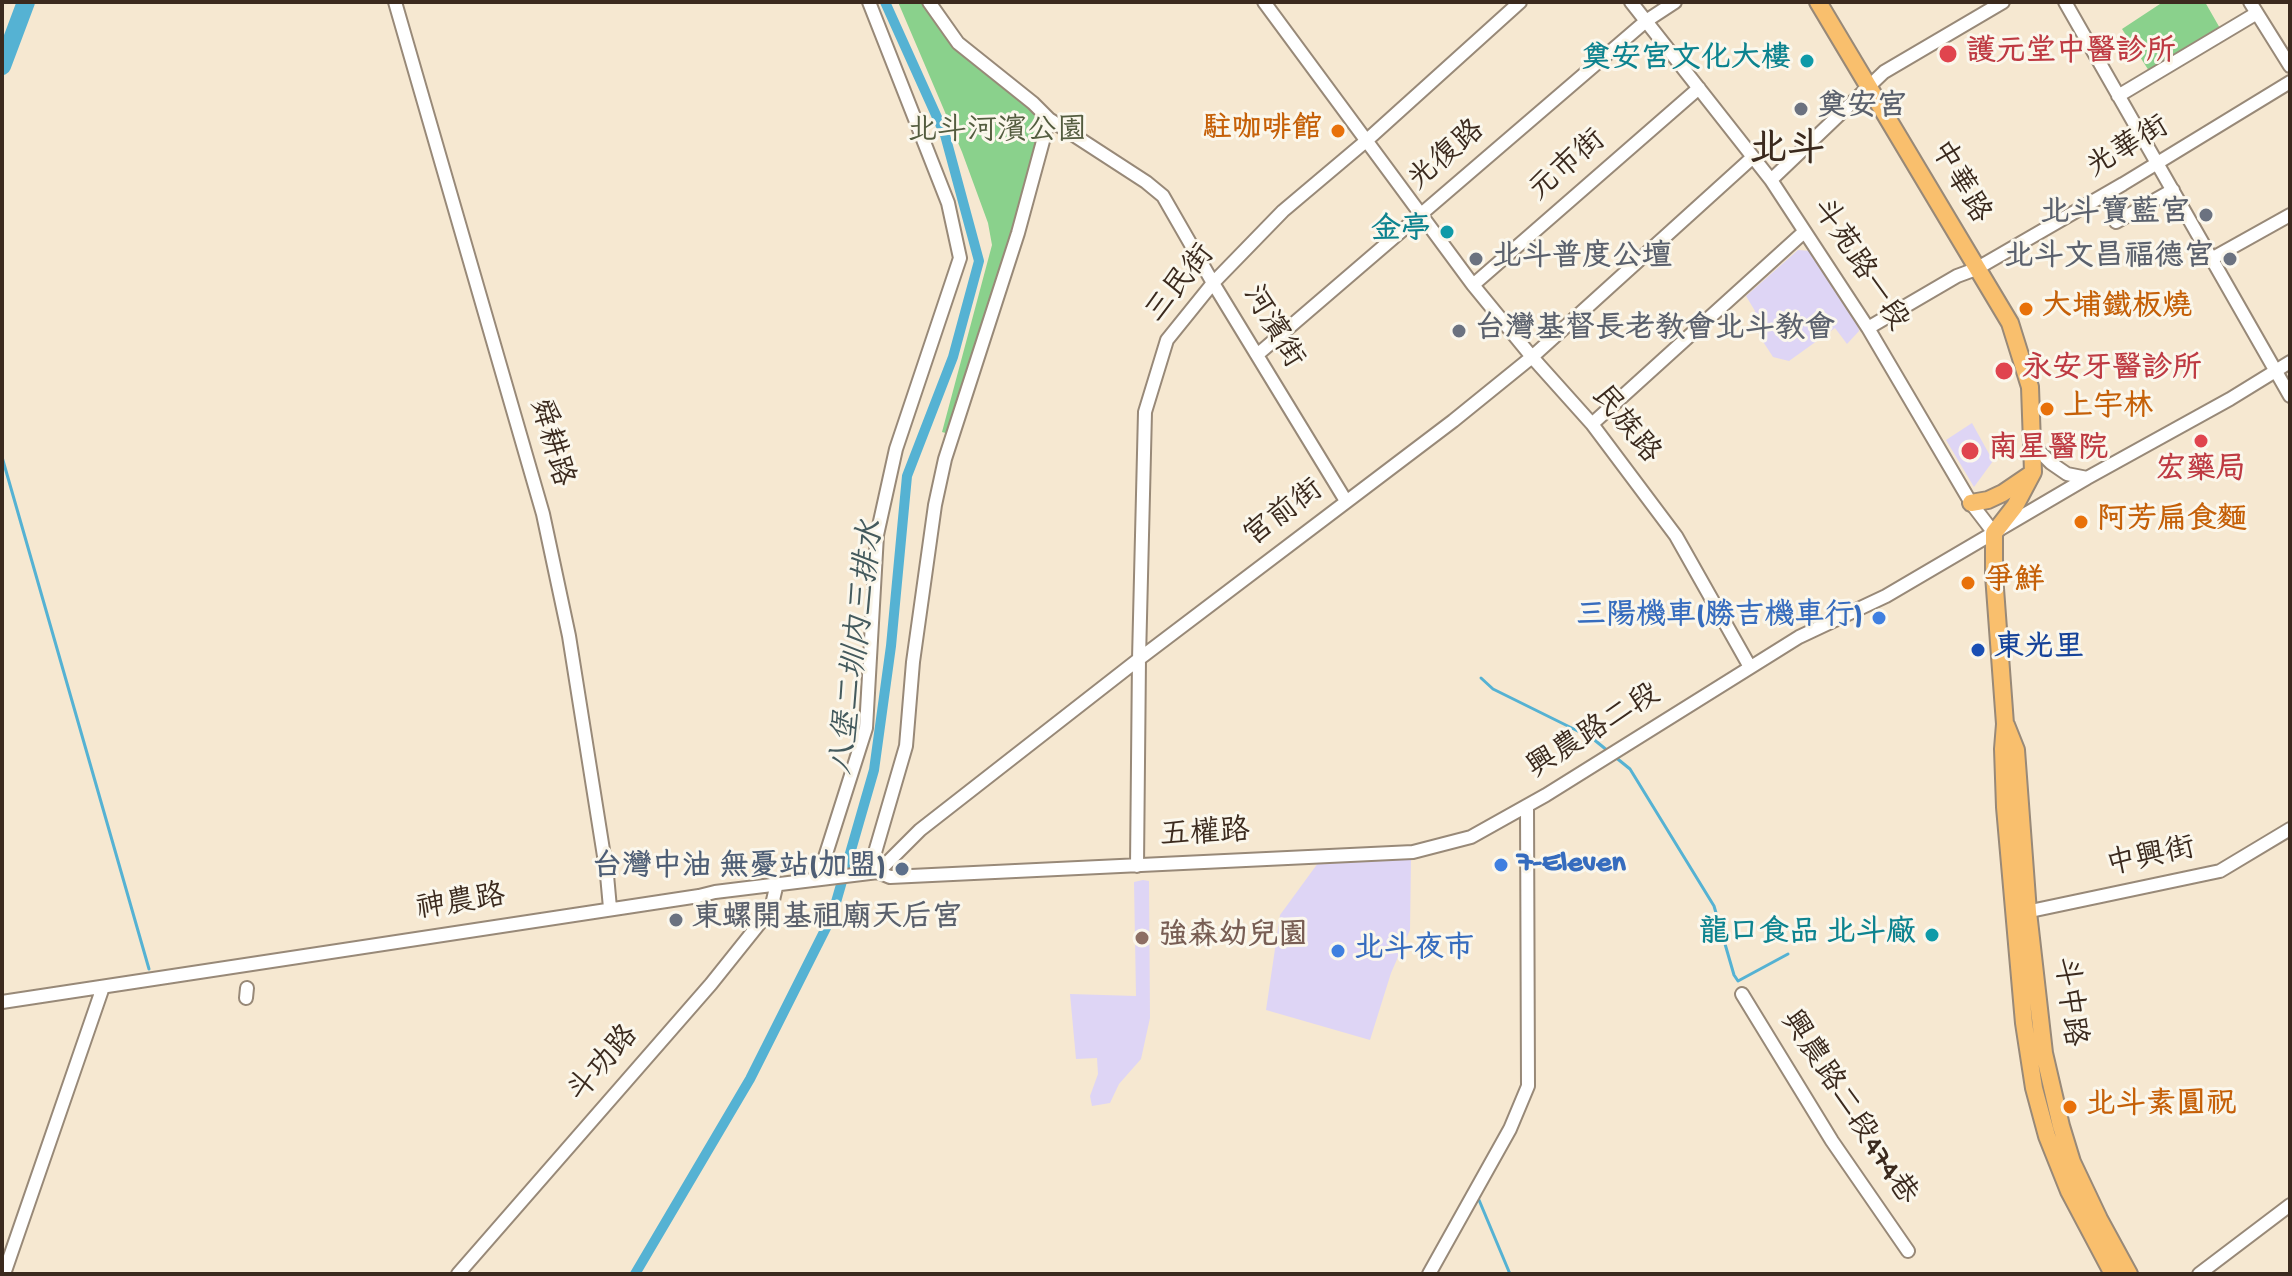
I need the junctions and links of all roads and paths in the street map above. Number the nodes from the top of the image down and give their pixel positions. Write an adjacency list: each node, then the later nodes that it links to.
1 (395, 2): 53 (street, 舜耕路)
2 (869, 2): 51 (street)
3 (929, 2): 18 (street, 河濱街)
4 (1264, 2): 19 (street, 民族路)
5 (1520, 2): 19 (street, 三民街)
6 (1631, 2): 12 (street, 斗苑路一段)
7 (1675, 2): 12 (street, 光復路)
8 (1818, 2): 15 (main road, 中華路)
9 (2003, 2): 15 (street)
10 (2065, 2): 17 (street)
11 (2254, 7): 13 (street); 17 (street)
12 (1646, 21): 16 (street, 斗苑路一段); 24 (street, 光復路)
13 (2290, 66)
14 (2290, 82): 21 (street, 光華街)
15 (1868, 87): 22 (street); 29 (main road, 中華路)
16 (1699, 88): 20 (street, 斗苑路一段); 31 (street, 元市街)
17 (2118, 96): 21 (street)
18 (1049, 119): 30 (street, 河濱街); 50 (street)
19 (1366, 141): 24 (street, 民族路); 30 (street, 三民街)
20 (1753, 157): 22 (street, 斗苑路一段); 34 (street, 宮前街)
21 (2157, 163): 23 (street); 29 (street, 光華街)
22 (1771, 180): 27 (street, 斗苑路一段)
23 (2173, 190): 26 (street); 28 (street)
24 (1421, 215): 31 (street, 民族路); 33 (street, 光復路)
25 (2290, 215): 28 (street)
26 (2116, 222)
27 (1804, 232): 32 (street, 斗苑路一段); 38 (street)
28 (2213, 258): 36 (street)
29 (1976, 269): 32 (street, 光華街); 39 (main road, 中華路)
30 (1213, 283): 33 (street, 河濱街); 45 (street, 三民街)
31 (1473, 285): 34 (street, 民族路)
32 (1868, 328): 43 (street, 斗苑路一段)
33 (1257, 355): 42 (street, 河濱街)
34 (1532, 357): 38 (street, 民族路); 42 (street, 宮前街)
35 (2290, 362): 36 (street, 興農路二段)
36 (2277, 371): 37 (street); 41 (street, 興農路二段)
37 (2290, 396)
38 (1592, 424): 46 (street, 民族路)
39 (2033, 445): 40 (main road, 中華路); 41 (street)
40 (2033, 472): 43 (main road); 44 (main road, 中華路)
41 (2087, 478): 44 (street, 興農路二段)
42 (1346, 501): 45 (street, 宮前街)
43 (1971, 503): 44 (street, 斗苑路一段)
44 (1994, 533): 46 (street, 興農路二段); 54 (main road, 斗中路)
45 (1139, 659): 49 (street, 三民街); 50 (street, 宮前街)
46 (1750, 667): 47 (street, 興農路二段)
47 (1527, 806): 49 (street, 五權路); 63 (street, 興農路二段)
48 (2290, 829): 54 (street, 中興街)
49 (1137, 866): 50 (street, 五權路)
50 (871, 873): 51 (street)
51 (823, 878): 52 (street, 神農路)
52 (777, 883): 53 (street, 神農路); 62 (street, 斗功路)
53 (610, 908): 55 (street, 神農路)
54 (2021, 913): 59 (main road, 斗中路)
55 (103, 987): 57 (street, 神農路); 61 (street)
56 (1742, 994): 60 (street, 興農路二段474巷)
57 (2, 1002)
58 (2290, 1205): 66 (street)
59 (2093, 1223): 64 (main road, 斗中路); 65 (main road, 斗中路)
60 (1908, 1251)
61 (4, 1274)
62 (458, 1274)
63 (1429, 1274)
64 (2113, 1274)
65 (2129, 1274)
66 (2199, 1274)

